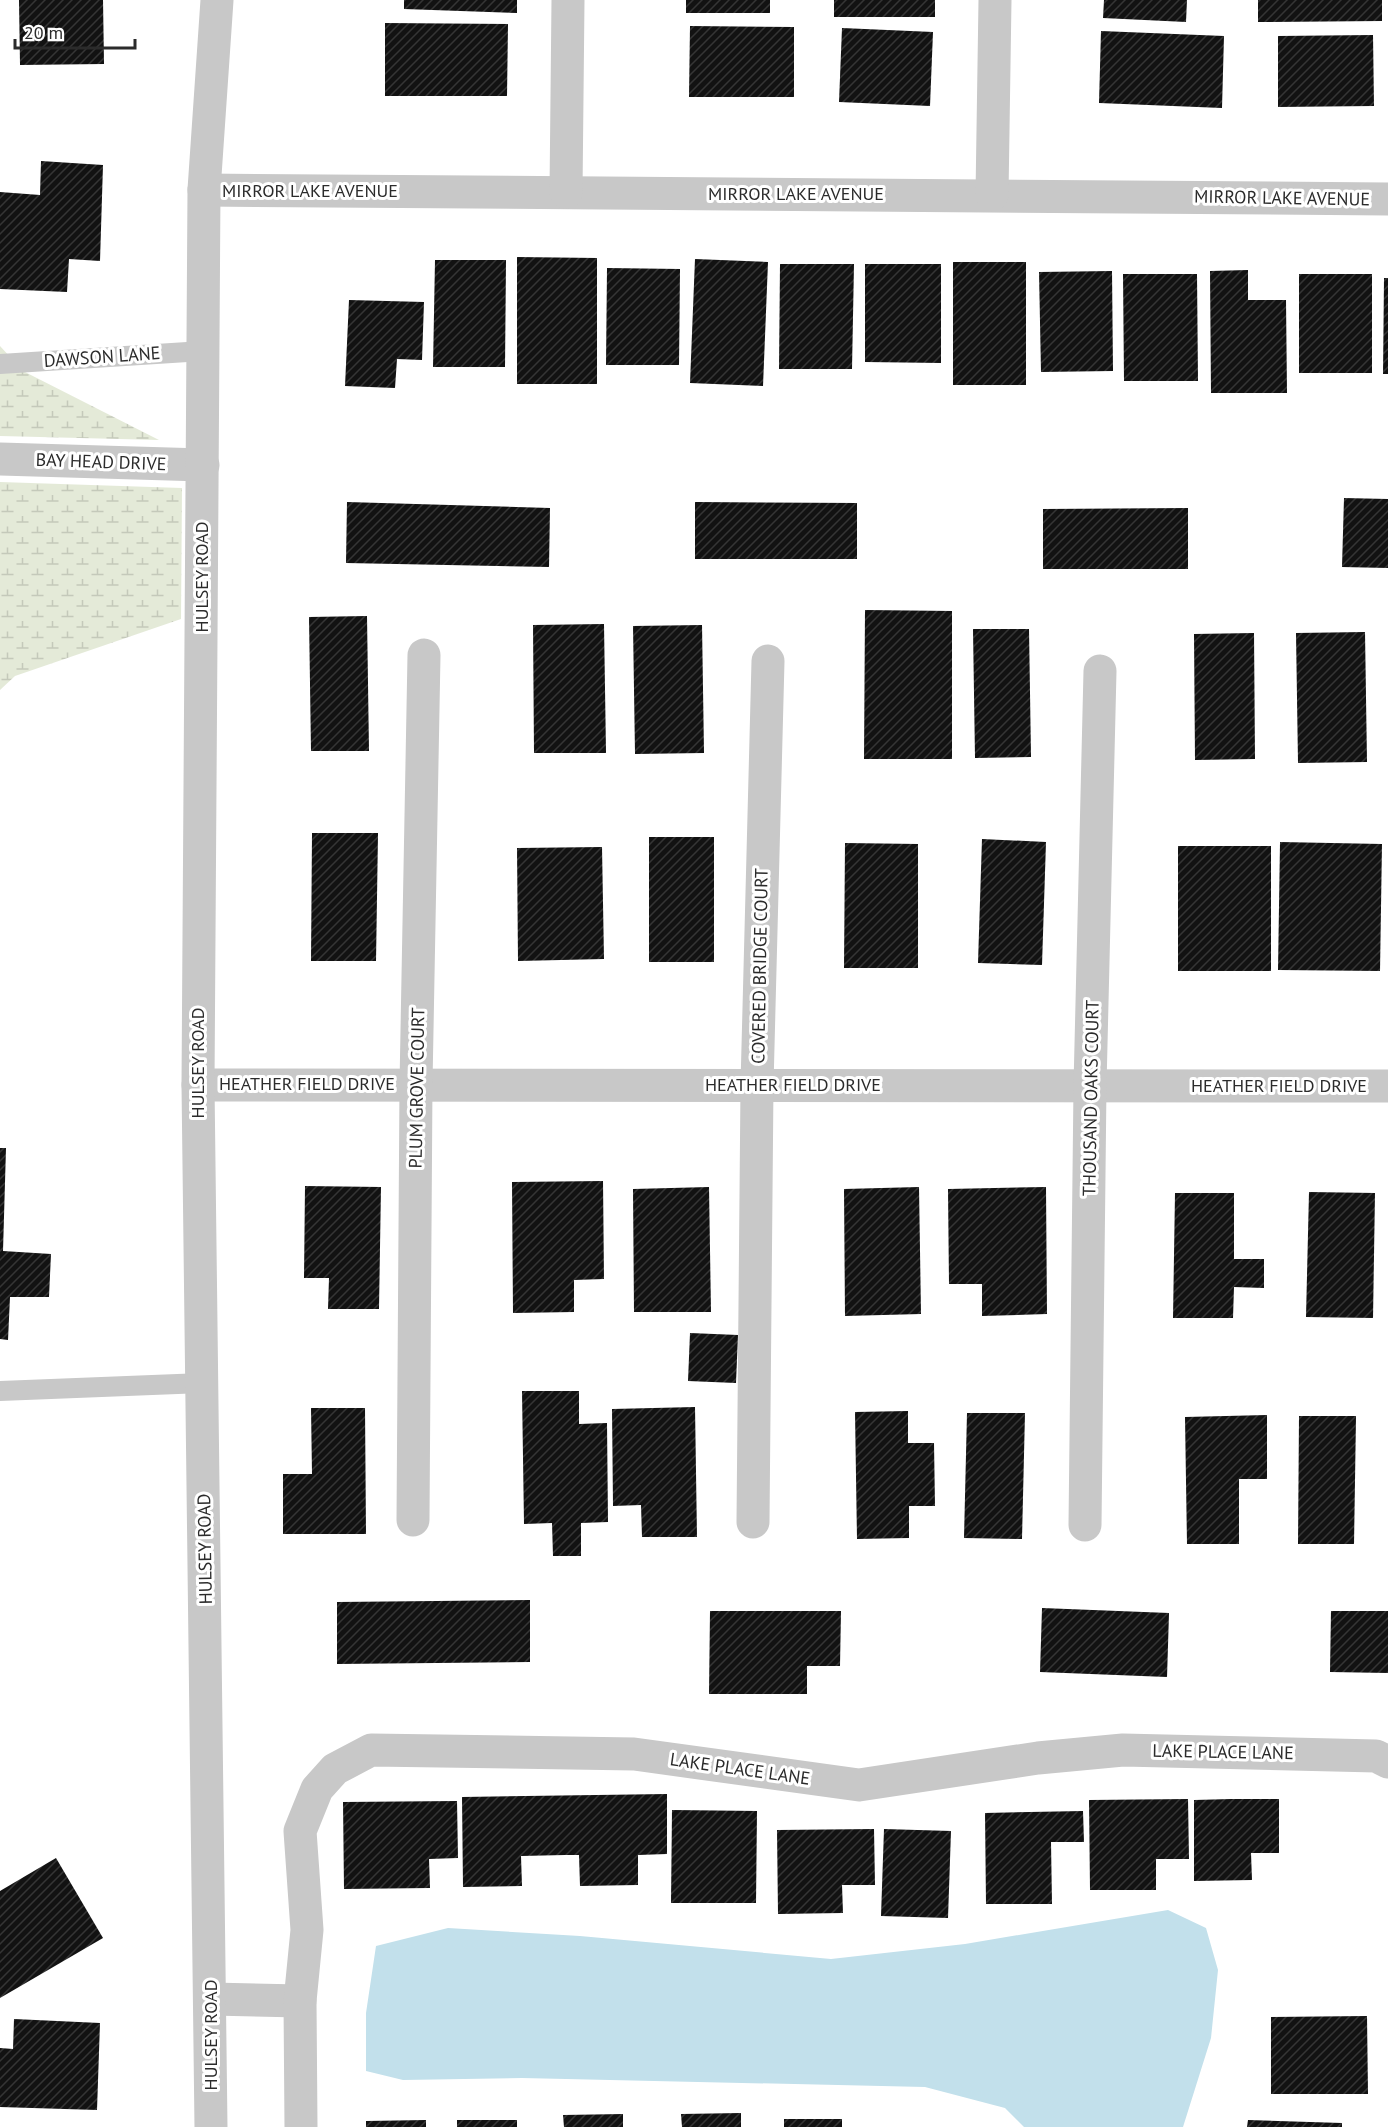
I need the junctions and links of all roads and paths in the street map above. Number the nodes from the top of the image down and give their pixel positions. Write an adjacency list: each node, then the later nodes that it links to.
1 (217, 0): 4 (street, HULSEY ROAD)
2 (568, 0): 5 (street)
3 (995, 0): 6 (street)
4 (204, 190): 5 (street, MIRROR LAKE AVENUE); 8 (street, HULSEY ROAD)
5 (566, 192): 6 (street, MIRROR LAKE AVENUE)
6 (992, 195): 7 (street, MIRROR LAKE AVENUE)
7 (1388, 199)
8 (203, 351): 9 (lane, DAWSON LANE); 11 (street, HULSEY ROAD)
9 (0, 364)
10 (0, 459): 11 (street, BAY HEAD DRIVE)
11 (202, 465): 16 (street, HULSEY ROAD)
12 (424, 655): 15 (street, PLUM GROVE COURT)
13 (768, 661): 17 (street, COVERED BRIDGE COURT)
14 (1100, 671): 18 (street, THOUSAND OAKS COURT)
15 (416, 1084): 16 (street, HEATHER FIELD DRIVE); 17 (street, HEATHER FIELD DRIVE); 22 (street, PLUM GROVE COURT)
16 (198, 1085): 20 (street, HULSEY ROAD)
17 (758, 1085): 18 (street, HEATHER FIELD DRIVE); 23 (street, COVERED BRIDGE COURT)
18 (1090, 1086): 19 (street, HEATHER FIELD DRIVE); 24 (street, THOUSAND OAKS COURT)
19 (1388, 1086)
20 (202, 1383): 21 (lane); 26 (street, HULSEY ROAD)
21 (0, 1391)
22 (413, 1520)
23 (753, 1522)
24 (1085, 1525)
25 (1388, 1762): 27 (street, LAKE PLACE LANE)
26 (212, 1999): 27 (street); 28 (street, HULSEY ROAD)
27 (300, 2001): 29 (street, LAKE PLACE LANE)
28 (212, 2127)
29 (301, 2127)

